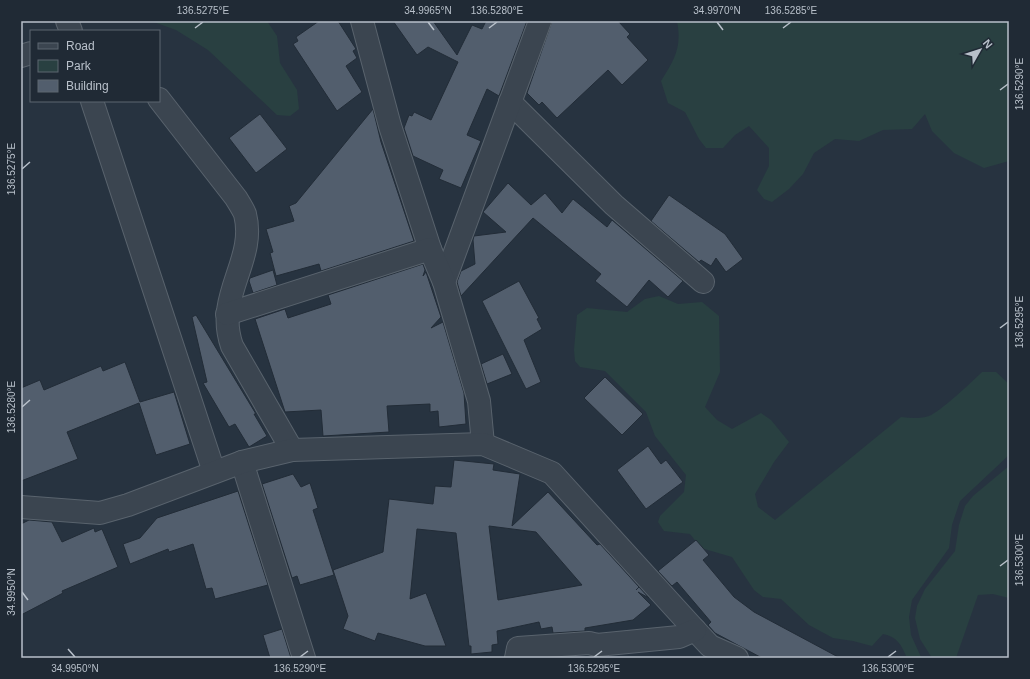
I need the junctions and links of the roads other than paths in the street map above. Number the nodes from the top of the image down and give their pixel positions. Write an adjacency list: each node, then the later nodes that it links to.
1 (362, 21): 6 (street)
2 (540, 21): 5 (street)
3 (160, 100): 9 (street)
4 (92, 102): 13 (street)
5 (510, 102): 7 (street); 8 (street)
6 (430, 249): 7 (street); 9 (street)
7 (444, 282): 10 (street)
8 (703, 282)
9 (227, 314): 11 (street)
10 (483, 444): 11 (street); 15 (street)
11 (292, 450): 12 (street)
12 (242, 462): 13 (street); 16 (street)
13 (214, 472): 14 (street)
14 (21, 507)
15 (695, 630): 17 (street); 18 (street)
16 (304, 658)
17 (516, 658)
18 (737, 658)

